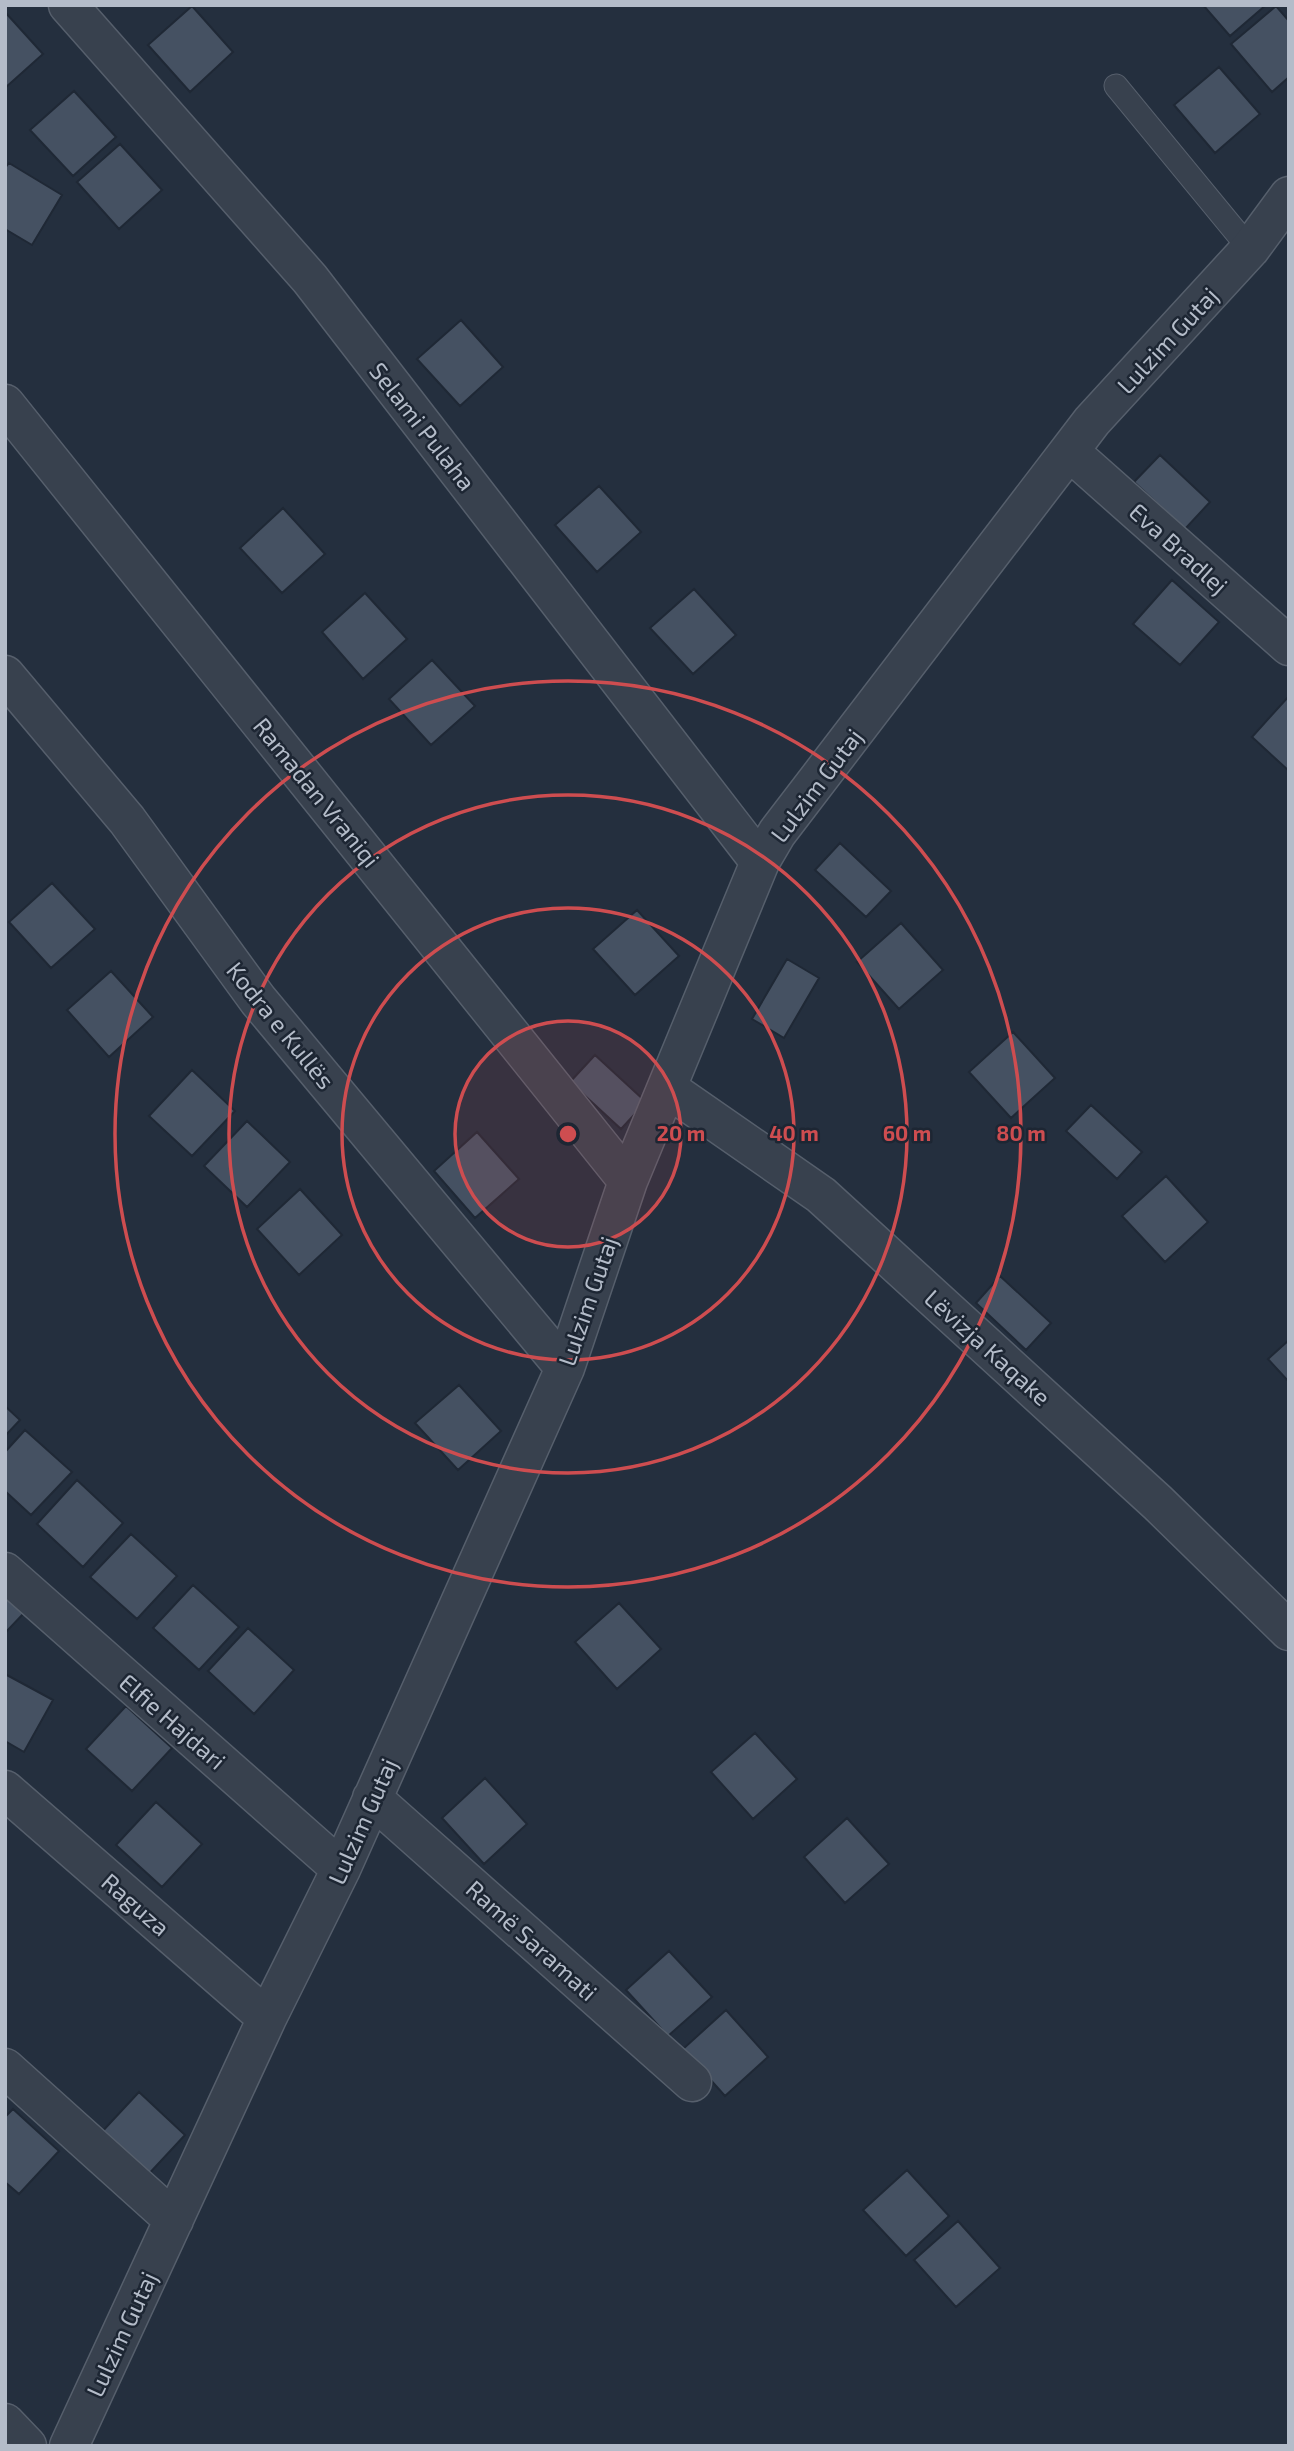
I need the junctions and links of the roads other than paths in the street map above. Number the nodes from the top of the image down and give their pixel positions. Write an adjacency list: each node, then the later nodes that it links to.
1 (68, 5): 9 (street, Selami Pulaha)
2 (1116, 86): 4 (lane)
3 (1289, 196): 4 (street, Lulzim Gutaj)
4 (1250, 249): 6 (street, Lulzim Gutaj)
5 (5, 404): 11 (street, Ramadan Vraniqi)
6 (1069, 451): 7 (street, Eva Bradlej); 9 (street, Lulzim Gutaj)
7 (1289, 646)
8 (5, 675): 12 (street, Kodra e Kullës)
9 (760, 862): 10 (street, Lulzim Gutaj)
10 (667, 1088): 11 (street, Lulzim Gutaj); 14 (street, Lëvizja Kaqake)
11 (628, 1181): 12 (street, Lulzim Gutaj)
12 (565, 1368): 16 (street, Lulzim Gutaj)
13 (5, 1572): 17 (street, Elfie Hajdari)
14 (1289, 1631)
15 (5, 1790): 18 (street, Raguza)
16 (372, 1798): 17 (street, Lulzim Gutaj); 20 (street, Ramë Saramati)
17 (341, 1869): 18 (street, Lulzim Gutaj)
18 (267, 2018): 21 (street, Lulzim Gutaj)
19 (5, 2068): 21 (street)
20 (692, 2082)
21 (174, 2220): 24 (street, Lulzim Gutaj)
22 (5, 2423): 23 (street)
23 (27, 2446)
24 (69, 2446)

